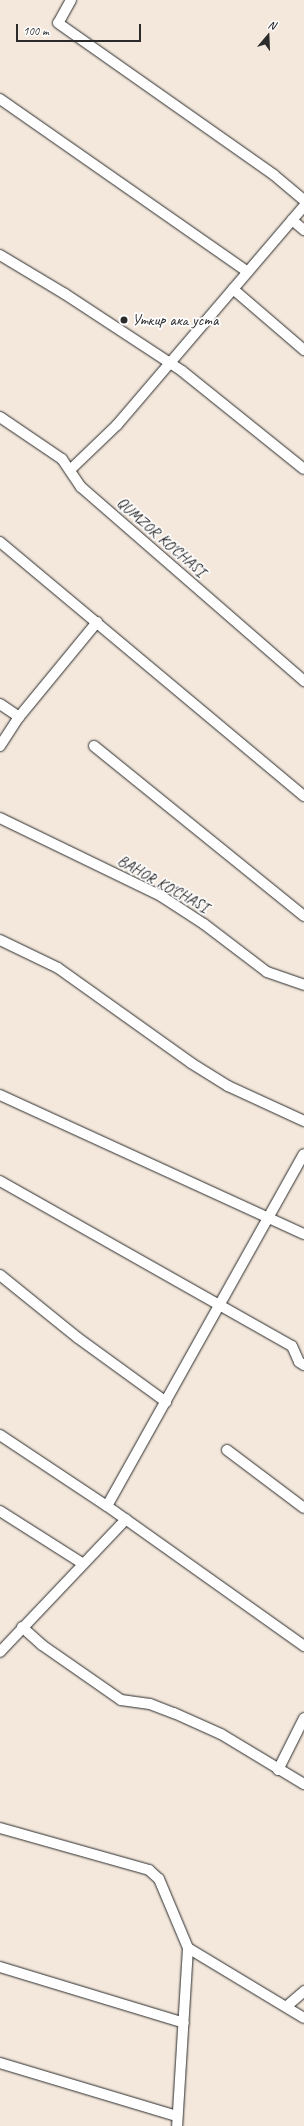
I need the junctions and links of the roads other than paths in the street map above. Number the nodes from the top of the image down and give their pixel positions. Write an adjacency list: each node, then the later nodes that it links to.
1 (71, 0): 3 (street)
2 (0, 99): 8 (street)
3 (304, 200)
4 (304, 206): 5 (street)
5 (292, 220): 6 (street); 8 (street)
6 (304, 230)
7 (0, 255): 11 (street)
8 (248, 272): 9 (street)
9 (233, 289): 10 (street); 11 (street)
10 (304, 350)
11 (170, 363): 13 (street); 14 (street)
12 (0, 416): 14 (street, QUMZOR KO'CHASI)
13 (304, 469)
14 (70, 470): 17 (street, QUMZOR KO'CHASI)
15 (0, 542): 16 (street)
16 (97, 622): 19 (street); 22 (street)
17 (304, 681)
18 (0, 704): 19 (street)
19 (19, 717): 20 (street)
20 (0, 746)
21 (94, 746): 24 (street)
22 (304, 796)
23 (0, 818): 26 (street, BAHOR KO'CHASI)
24 (304, 916)
25 (0, 940): 28 (street)
26 (304, 985)
27 (0, 1095): 31 (street)
28 (304, 1121)
29 (304, 1154): 31 (street)
30 (0, 1181): 34 (street)
31 (268, 1218): 32 (street); 34 (street)
32 (304, 1234)
33 (0, 1275): 36 (street)
34 (220, 1305): 35 (street); 36 (street)
35 (304, 1365)
36 (166, 1402): 39 (street)
37 (0, 1435): 39 (street)
38 (227, 1450): 40 (street)
39 (107, 1506): 42 (street)
40 (304, 1508)
41 (0, 1511): 43 (street)
42 (126, 1519): 43 (street); 45 (street)
43 (82, 1563): 44 (street)
44 (22, 1627): 46 (street); 48 (street)
45 (304, 1646)
46 (0, 1652)
47 (304, 1718): 48 (street)
48 (278, 1770): 49 (street)
49 (304, 1784)
50 (0, 1828): 51 (street)
51 (188, 1948): 54 (street); 56 (street)
52 (0, 1967): 56 (street)
53 (304, 1991): 54 (street)
54 (287, 2006): 55 (street)
55 (304, 2018)
56 (184, 2023): 58 (street)
57 (0, 2063): 58 (street)
58 (177, 2116): 59 (street)
59 (177, 2126)

